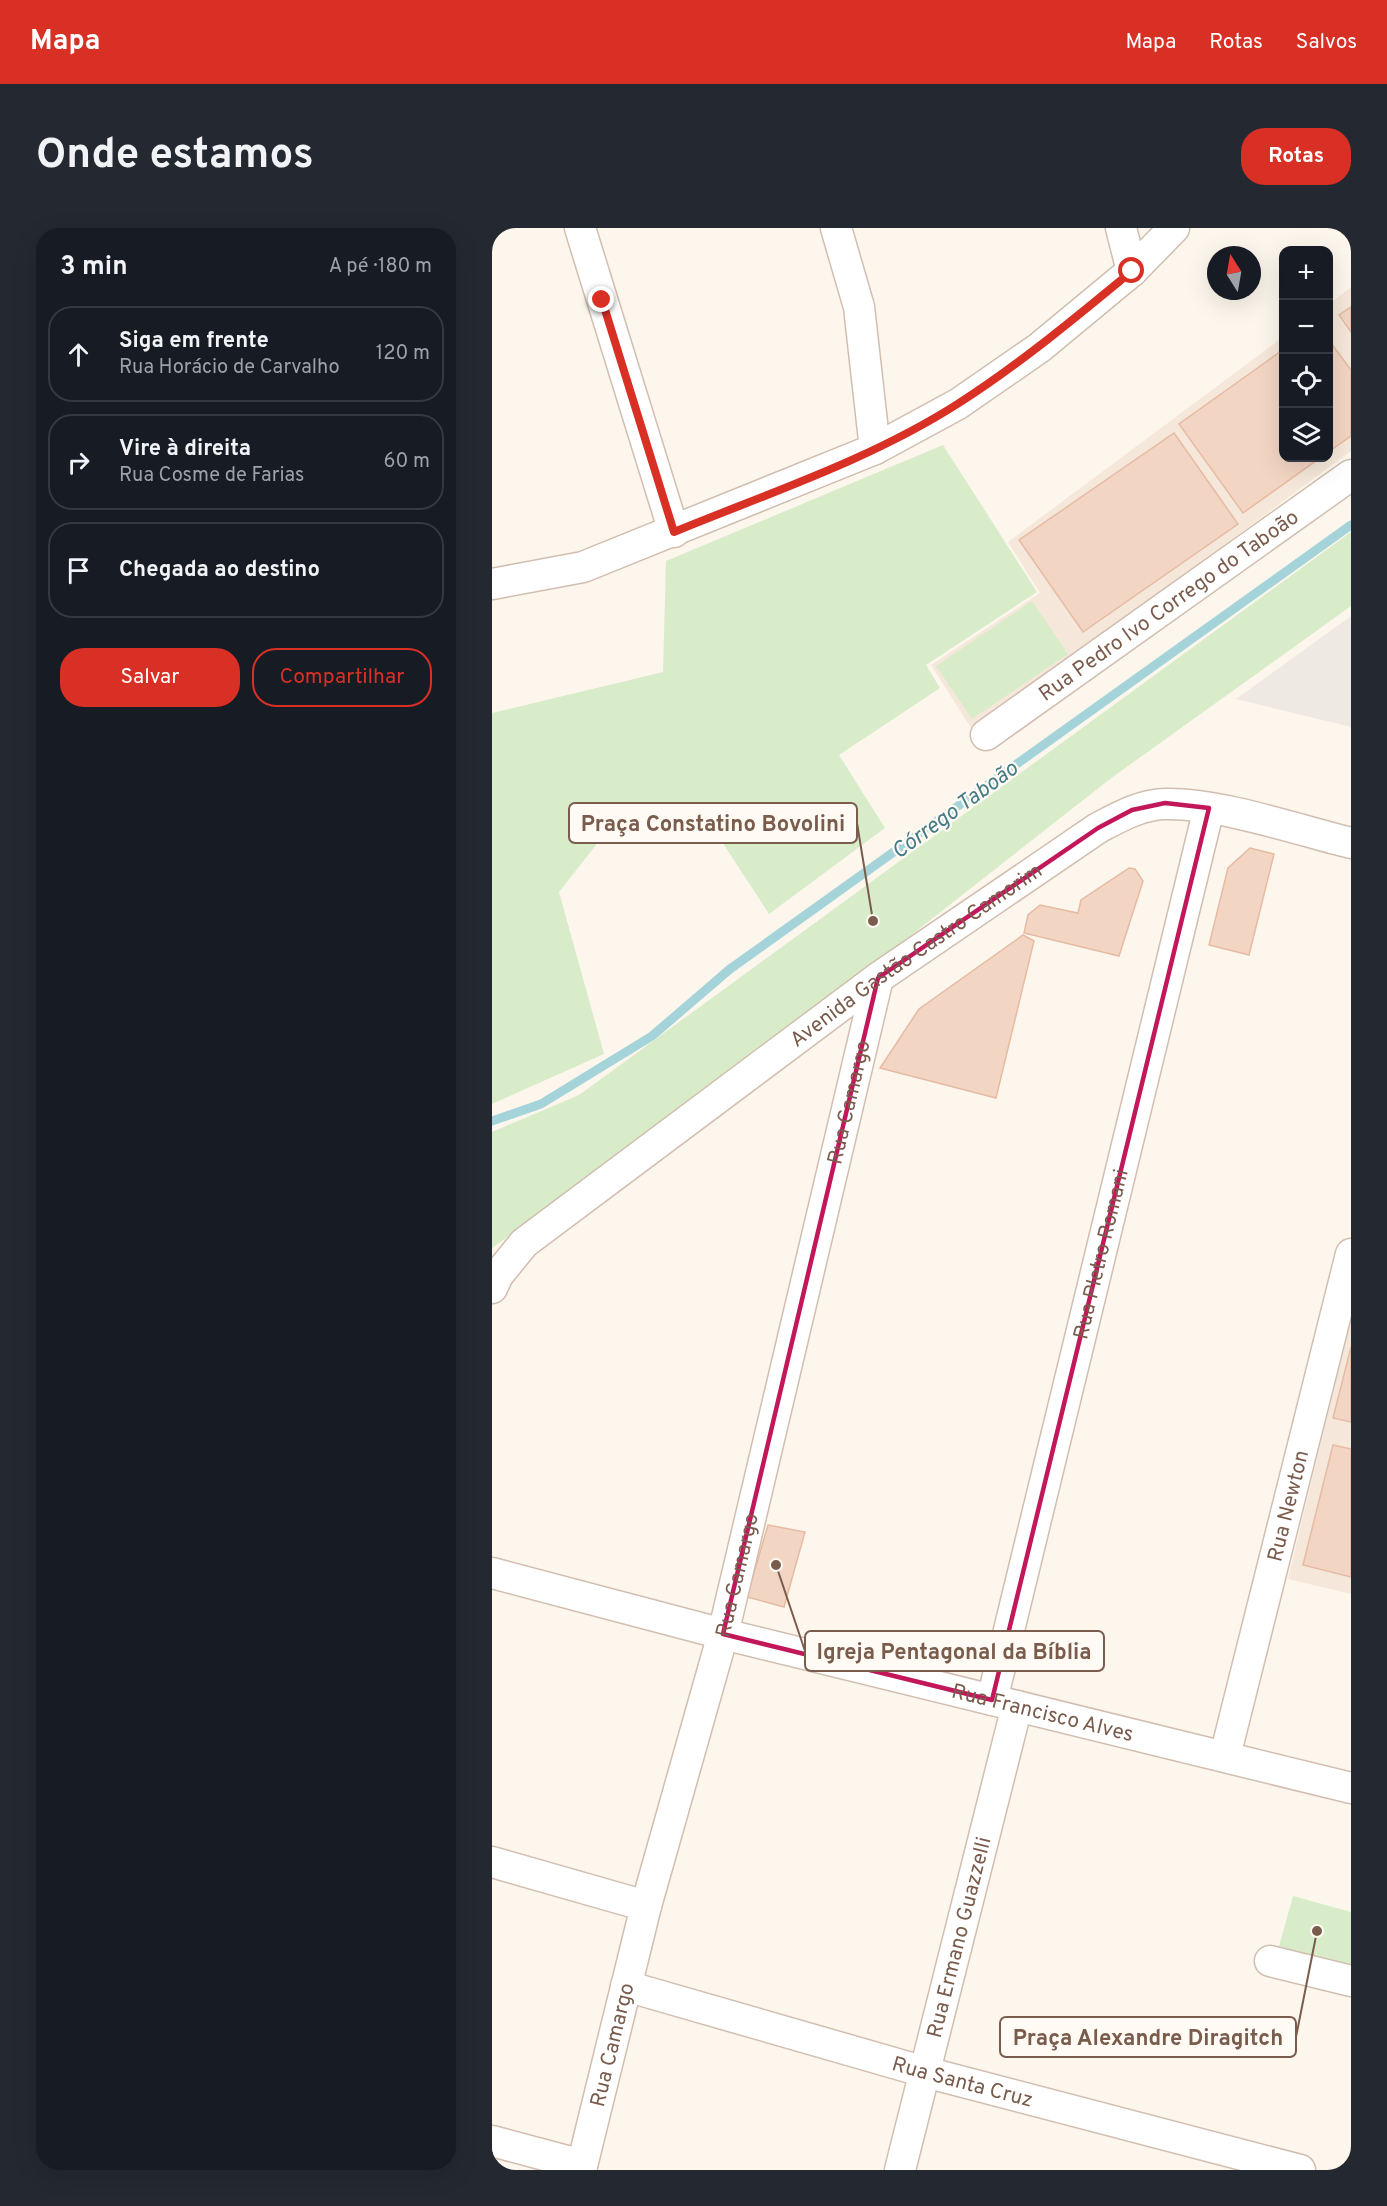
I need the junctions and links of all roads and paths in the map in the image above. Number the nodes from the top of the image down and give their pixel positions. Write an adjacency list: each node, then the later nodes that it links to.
1 (580, 228): 8 (street)
2 (836, 228): 6 (street)
3 (1121, 228): 5 (street)
4 (1174, 228): 5 (street)
5 (1132, 271): 6 (street)
6 (874, 449): 8 (street)
7 (1351, 475): 10 (street, Rua Pedro Ivo Corrego do Taboão)
8 (674, 532): 9 (street)
9 (492, 584)
10 (986, 735)
11 (1209, 808): 12 (street, Avenida Gastão Castro Camorim); 13 (street, Avenida Gastão Castro Camorim); 18 (street, Rua Pletro Romani)
12 (1351, 843)
13 (878, 978): 15 (street, Avenida Gastão Castro Camorim); 17 (street, Rua Camargo)
14 (1351, 1254): 19 (street, Rua Newton)
15 (492, 1288)
16 (492, 1573): 17 (street, Rua Francisco Alves)
17 (723, 1634): 18 (street, Rua Francisco Alves); 22 (street, Rua Camargo)
18 (1004, 1703): 19 (street, Rua Francisco Alves); 26 (street, Rua Ermano Guazzelli)
19 (1226, 1756): 20 (street, Rua Francisco Alves)
20 (1351, 1788)
21 (492, 1862): 22 (street)
22 (646, 1906): 25 (street, Rua Camargo)
23 (1270, 1960): 24 (street)
24 (1351, 1981)
25 (626, 1986): 26 (street, Rua Santa Cruz); 28 (street, Rua Camargo)
26 (925, 2072): 29 (street, Rua Santa Cruz); 30 (street, Rua Ermano Guazzelli)
27 (492, 2141): 28 (street)
28 (581, 2168)
29 (1295, 2169)
30 (900, 2170)

